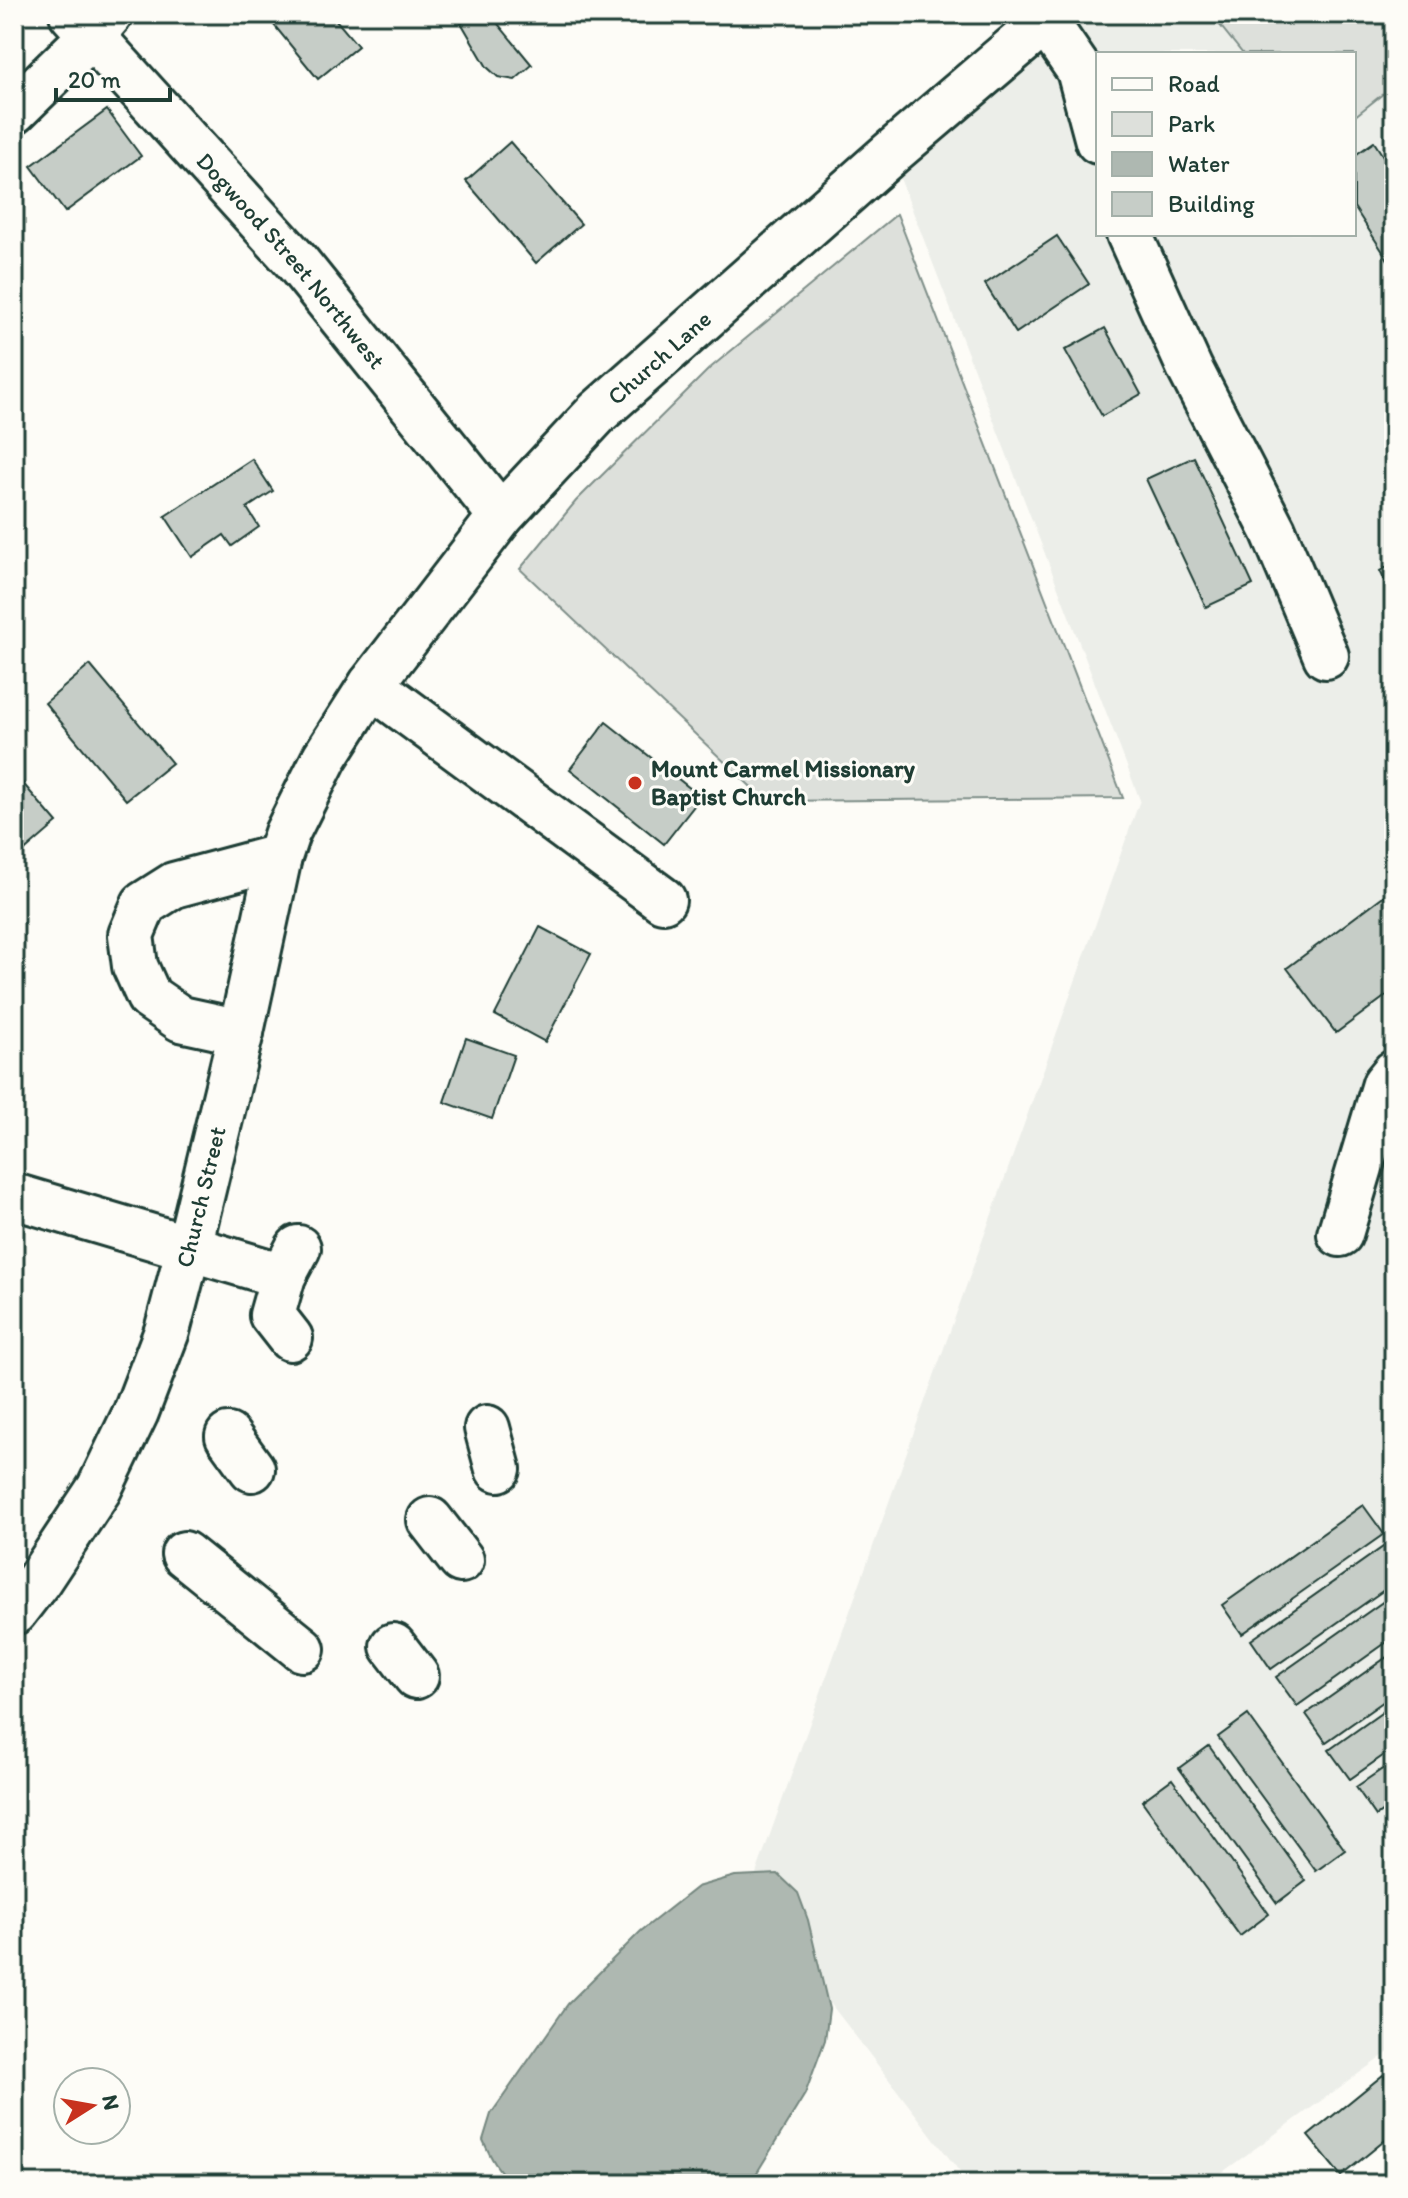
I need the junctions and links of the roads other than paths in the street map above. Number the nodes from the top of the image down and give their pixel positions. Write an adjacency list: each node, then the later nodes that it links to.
1 (1050, 18): 4 (street); 6 (street, Church Lane)
2 (91, 21): 3 (street); 6 (street, Dogwood Street Northwest)
3 (14, 111)
4 (1096, 134)
5 (1130, 236): 7 (street)
6 (501, 516): 8 (street, Church Lane)
7 (1326, 656)
8 (371, 685): 9 (street, Church Lane); 11 (street)
9 (325, 757): 10 (street, Church Street)
10 (279, 857): 12 (street, Church Street); 12 (street)
11 (663, 900)
12 (241, 1032): 16 (street, Church Street)
13 (1394, 1073): 15 (street)
14 (14, 1196): 16 (street)
15 (1340, 1234)
16 (189, 1247): 17 (street); 21 (street, Church Street)
17 (290, 1338)
18 (430, 1520): 20 (street)
19 (184, 1554): 22 (street)
20 (461, 1560)
21 (14, 1612)
22 (302, 1649)

